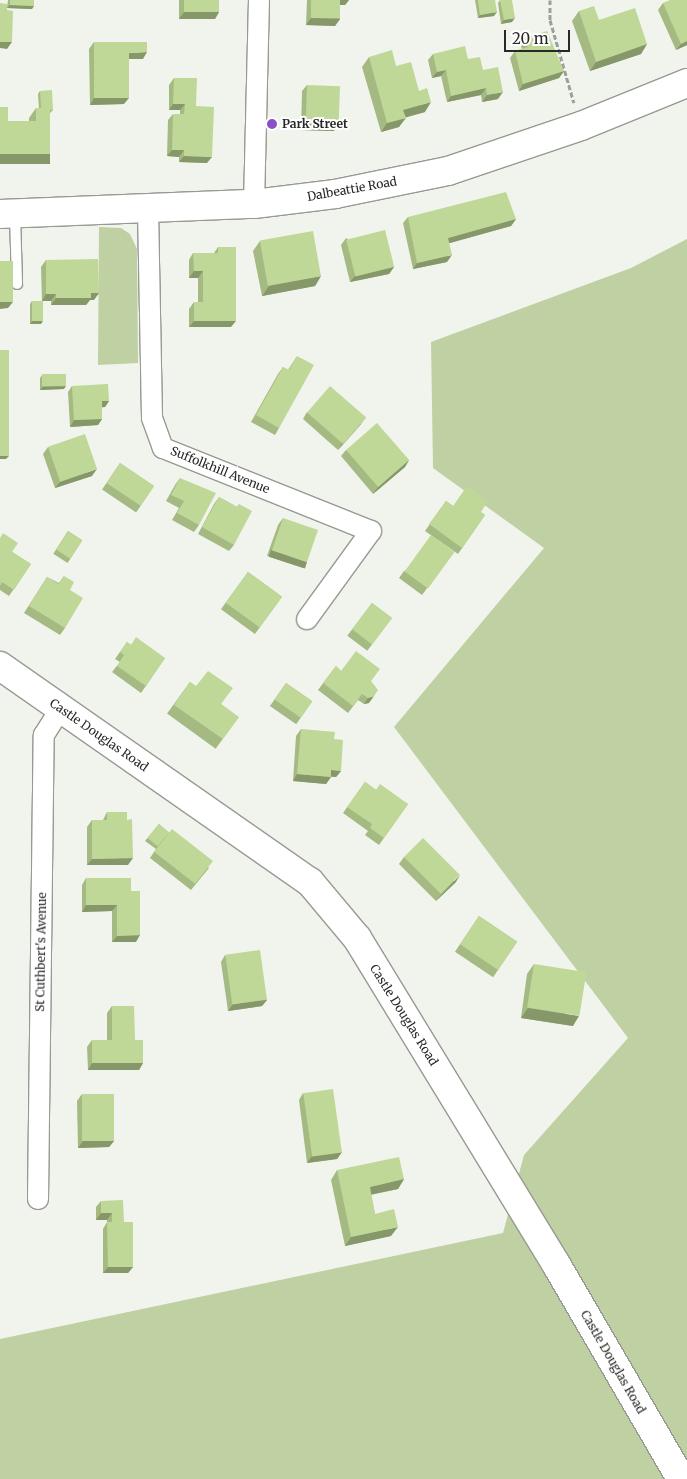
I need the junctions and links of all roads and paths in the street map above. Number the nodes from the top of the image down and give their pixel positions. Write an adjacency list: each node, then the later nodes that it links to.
1 (259, 0): 5 (street)
2 (550, 0): 4 (path)
3 (687, 83): 4 (main road, Dalbeattie Road)
4 (581, 126): 5 (main road, Dalbeattie Road)
5 (254, 204): 6 (main road, Dalbeattie Road)
6 (148, 209): 7 (main road, Dalbeattie Road); 9 (street, Suffolkhill Avenue)
7 (7, 214): 8 (lane)
8 (17, 284)
9 (307, 619)
10 (0, 666): 11 (main road, Castle Douglas Road)
11 (60, 708): 12 (street, St Cuthbert's Avenue); 13 (main road, Castle Douglas Road)
12 (38, 1200)
13 (681, 1479)

